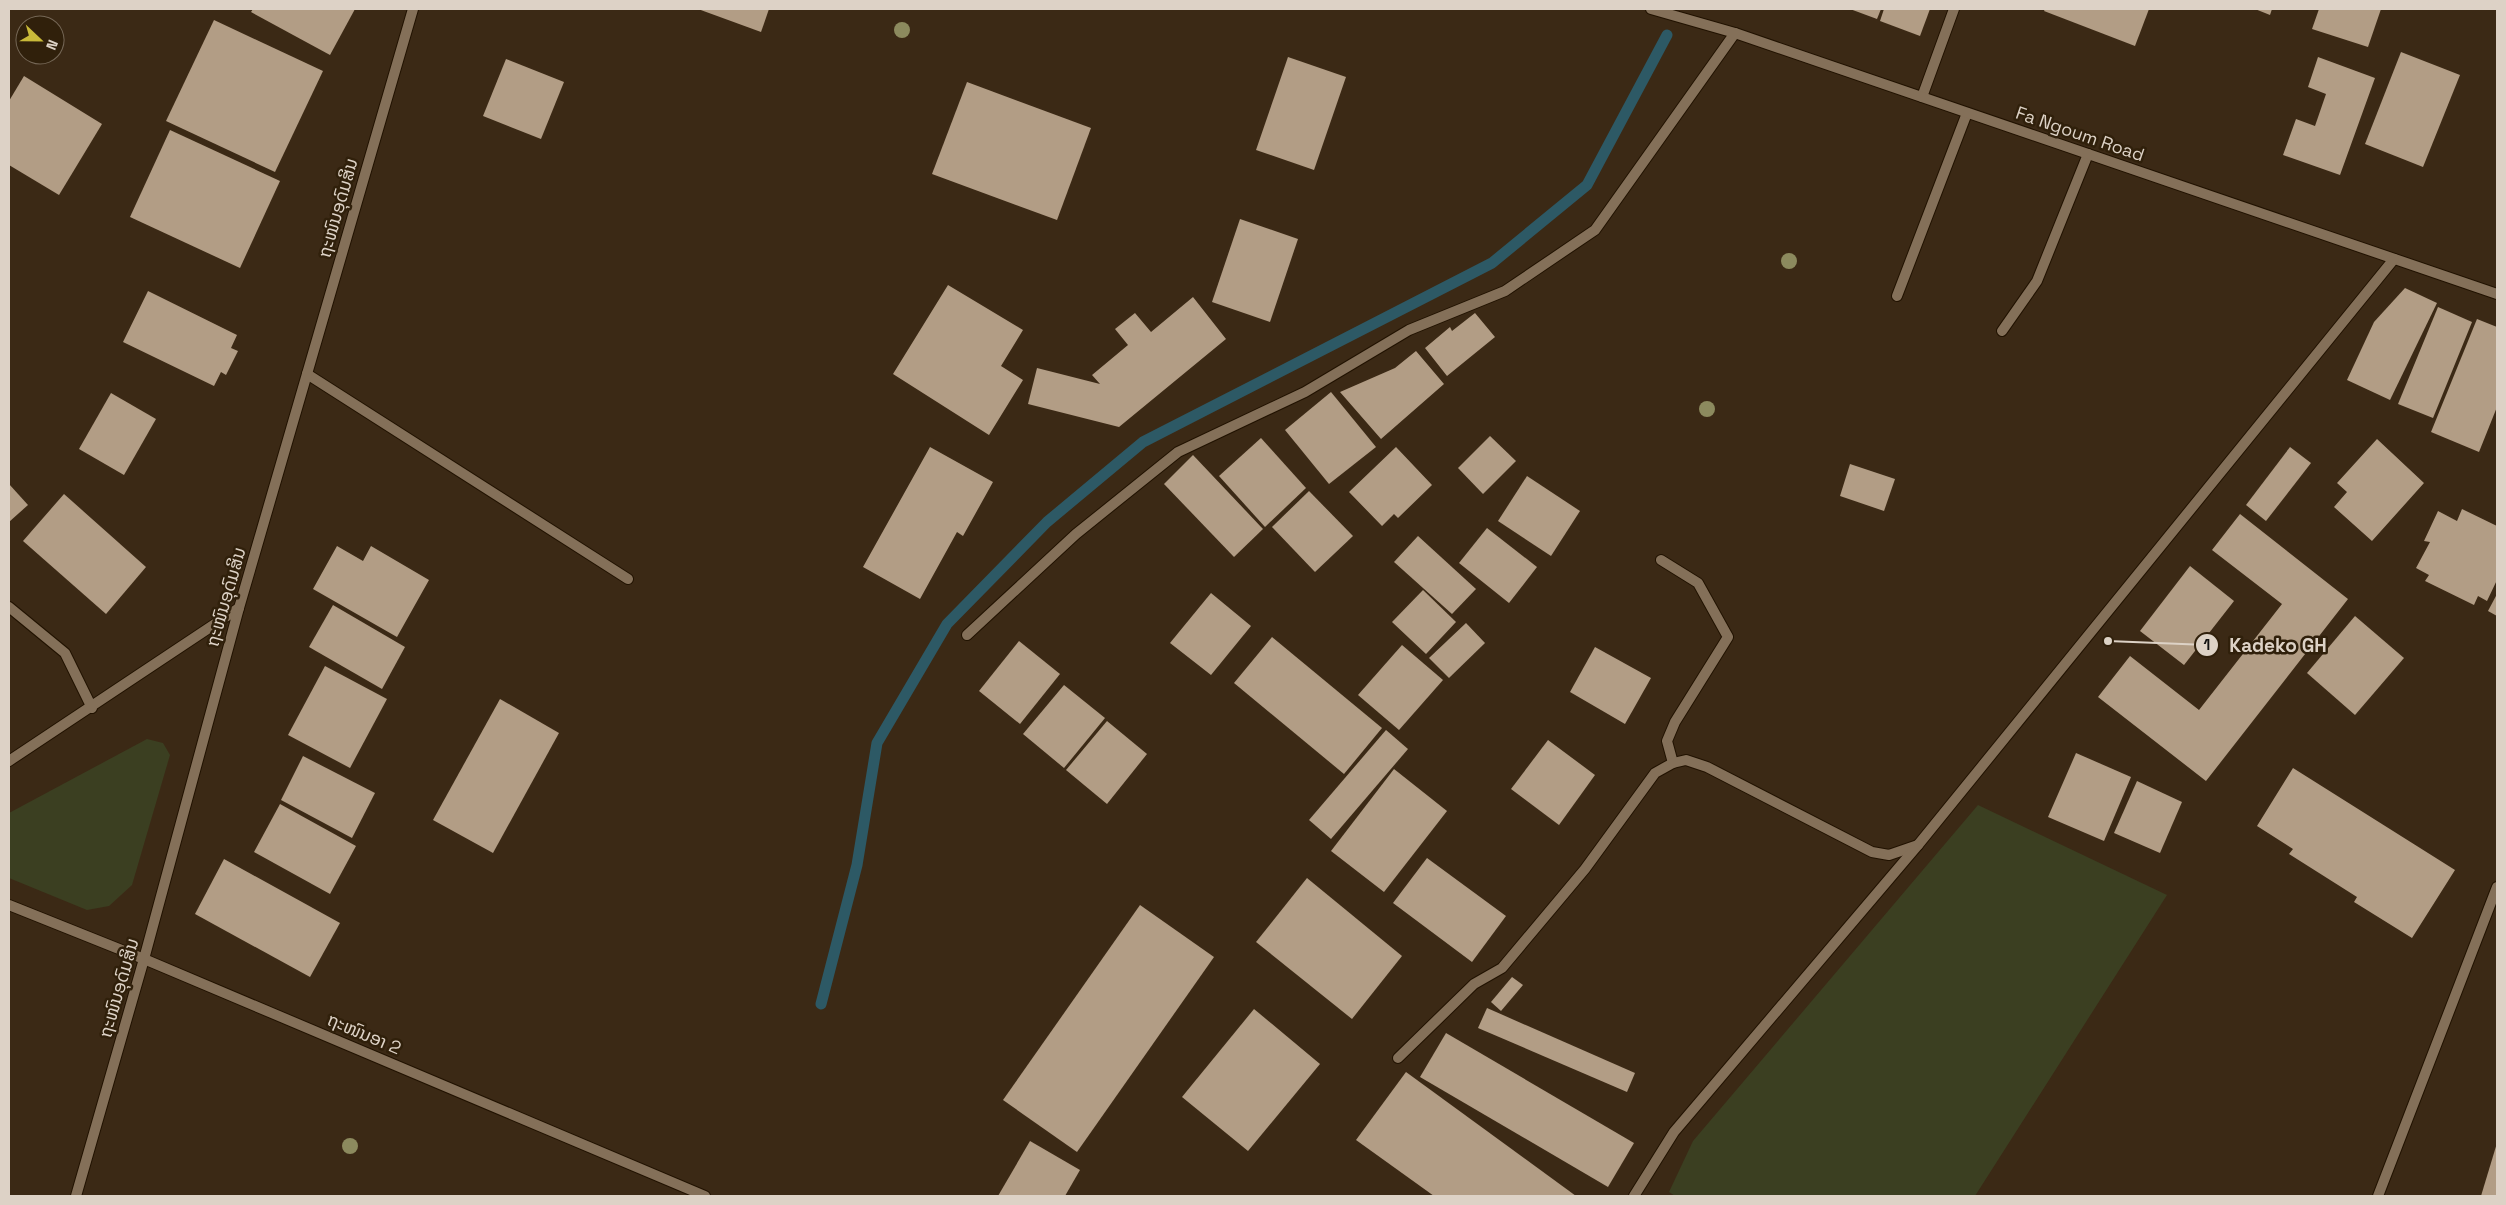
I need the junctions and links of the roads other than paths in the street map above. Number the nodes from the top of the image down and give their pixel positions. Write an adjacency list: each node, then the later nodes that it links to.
1 (413, 9): 12 (street, ຖະໜົນອຸດົມສິນ)
2 (1650, 9): 4 (street, Fa Ngoum Road)
3 (1954, 9): 5 (street)
4 (1735, 33): 5 (street, Fa Ngoum Road); 17 (street)
5 (1922, 97): 6 (street, Fa Ngoum Road)
6 (1968, 113): 7 (street, Fa Ngoum Road); 10 (street)
7 (2088, 154): 8 (street, Fa Ngoum Road); 11 (street)
8 (2394, 259): 9 (street, Fa Ngoum Road); 21 (street)
9 (2497, 294)
10 (1897, 296)
11 (2002, 331)
12 (307, 374): 14 (street); 16 (street, ຖະໜົນອຸດົມສິນ)
13 (1661, 560): 20 (street)
14 (628, 579)
15 (9, 607): 18 (street)
16 (239, 608): 18 (street); 24 (street, ຖະໜົນອຸດົມສິນ)
17 (967, 635)
18 (92, 708): 19 (street)
19 (9, 761)
20 (1673, 763): 21 (street); 25 (street)
21 (1918, 845): 28 (street)
22 (2497, 887): 29 (street)
23 (9, 905): 24 (street, ຖະໜົນອາ 2)
24 (144, 959): 26 (street, ຖະໜົນອຸດົມສິນ); 27 (street, ຖະໜົນອາ 2)
25 (1398, 1058)
26 (76, 1196)
27 (705, 1196)
28 (1634, 1196)
29 (2378, 1196)

